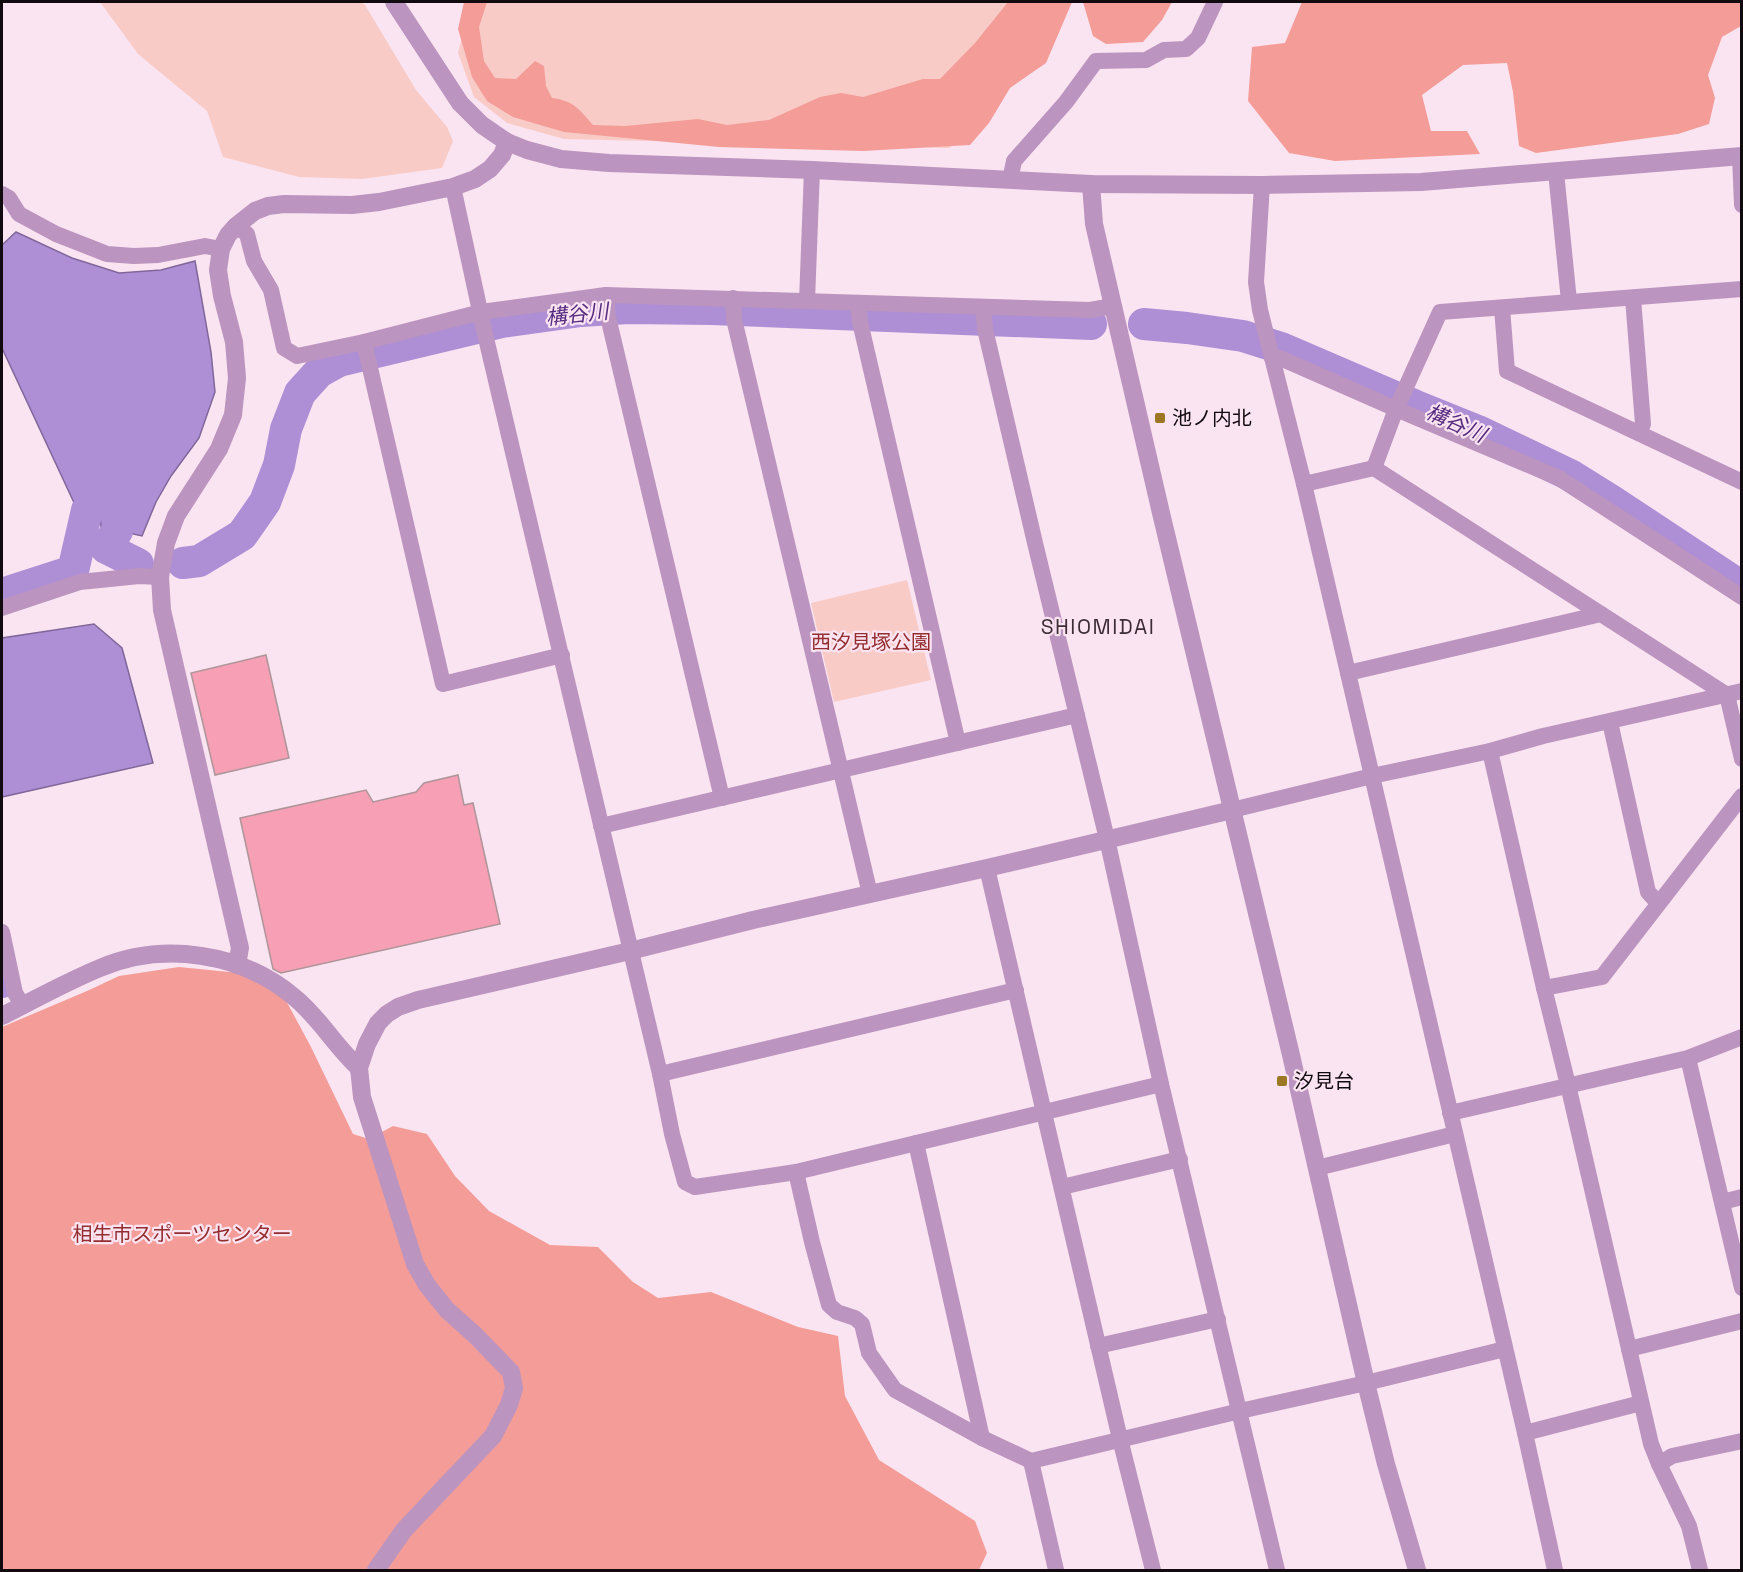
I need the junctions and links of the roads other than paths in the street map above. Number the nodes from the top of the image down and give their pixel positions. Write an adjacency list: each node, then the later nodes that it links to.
1 (394, 2): 3 (street)
2 (1215, 2): 7 (street)
3 (507, 142): 5 (street); 10 (street)
4 (1741, 156): 6 (street); 12 (street)
5 (812, 170): 7 (street); 17 (street)
6 (1556, 172): 9 (street); 18 (street)
7 (1010, 180): 8 (street)
8 (1091, 184): 9 (street); 20 (street)
9 (1263, 185): 27 (street)
10 (453, 187): 13 (street); 25 (street)
11 (2, 194): 14 (street)
12 (1742, 206)
13 (236, 225): 14 (street); 26 (street)
14 (221, 249): 33 (street)
15 (1742, 289): 16 (street)
16 (1633, 298): 18 (street); 29 (street)
17 (807, 301): 21 (street); 23 (street)
18 (1569, 302): 22 (street)
19 (607, 305): 21 (street); 25 (street); 48 (street)
20 (1113, 306): 24 (street); 49 (street)
21 (733, 307): 45 (street)
22 (1502, 308): 28 (street); 29 (street)
23 (859, 311): 24 (street); 42 (street)
24 (984, 316): 40 (street)
25 (482, 322): 26 (street); 37 (street)
26 (364, 342): 37 (street)
27 (1269, 347): 28 (street); 32 (street)
28 (1399, 402): 30 (street); 34 (street)
29 (1639, 433): 31 (street)
30 (1374, 468): 32 (street); 36 (street)
31 (1742, 482)
32 (1304, 484): 38 (street)
33 (160, 577): 35 (street); 57 (street)
34 (1742, 597)
35 (2, 608)
36 (1601, 614): 38 (street); 39 (street)
37 (562, 655): 50 (street)
38 (1348, 673): 46 (street)
39 (1734, 693): 41 (street); 44 (street)
40 (1077, 715): 42 (street); 51 (street)
41 (1610, 722): 43 (street); 54 (street)
42 (958, 743): 45 (street)
43 (1490, 751): 46 (street); 58 (street)
44 (1742, 759)
45 (840, 770): 48 (street); 53 (street)
46 (1372, 776): 49 (street); 69 (street)
47 (1742, 796): 54 (street)
48 (722, 798): 50 (street)
49 (1232, 810): 51 (street); 73 (street)
50 (601, 826): 56 (street)
51 (1107, 839): 52 (street); 66 (street)
52 (987, 868): 53 (street); 59 (street)
53 (870, 894): 56 (street)
54 (1659, 903): 58 (street)
55 (2, 932): 60 (street)
56 (630, 951): 64 (street); 65 (street)
57 (237, 964): 60 (street); 64 (street)
58 (1544, 988): 67 (street)
59 (1016, 990): 65 (street); 68 (street)
60 (23, 1006): 61 (street)
61 (2, 1016)
62 (1742, 1037): 63 (street)
63 (1688, 1058): 67 (street); 77 (street)
64 (358, 1068): 93 (street)
65 (660, 1074): 74 (street)
66 (1161, 1084): 68 (street); 72 (street)
67 (1568, 1085): 69 (street); 82 (street)
68 (1045, 1112): 71 (street); 75 (street)
69 (1450, 1113): 70 (street)
70 (1455, 1134): 73 (street); 83 (street)
71 (916, 1143): 74 (street); 88 (street)
72 (1179, 1159): 75 (street); 79 (street)
73 (1317, 1168): 84 (street)
74 (796, 1172): 88 (street)
75 (1062, 1187): 81 (street)
76 (1742, 1197): 77 (street)
77 (1722, 1202): 78 (street)
78 (1742, 1288)
79 (1218, 1319): 81 (street); 86 (street)
80 (1742, 1321): 82 (street)
81 (1098, 1346): 89 (street)
82 (1629, 1348): 85 (street)
83 (1505, 1349): 84 (street); 87 (street)
84 (1366, 1383): 86 (street); 97 (street)
85 (1641, 1403): 87 (street); 92 (street)
86 (1240, 1411): 89 (street); 96 (street)
87 (1525, 1433): 98 (street)
88 (982, 1438): 91 (street)
89 (1120, 1439): 91 (street); 95 (street)
90 (1742, 1441): 92 (street)
91 (1031, 1461): 94 (street)
92 (1659, 1464): 99 (street)
93 (376, 1570)
94 (1056, 1570)
95 (1152, 1570)
96 (1277, 1570)
97 (1417, 1570)
98 (1555, 1570)
99 (1700, 1570)

